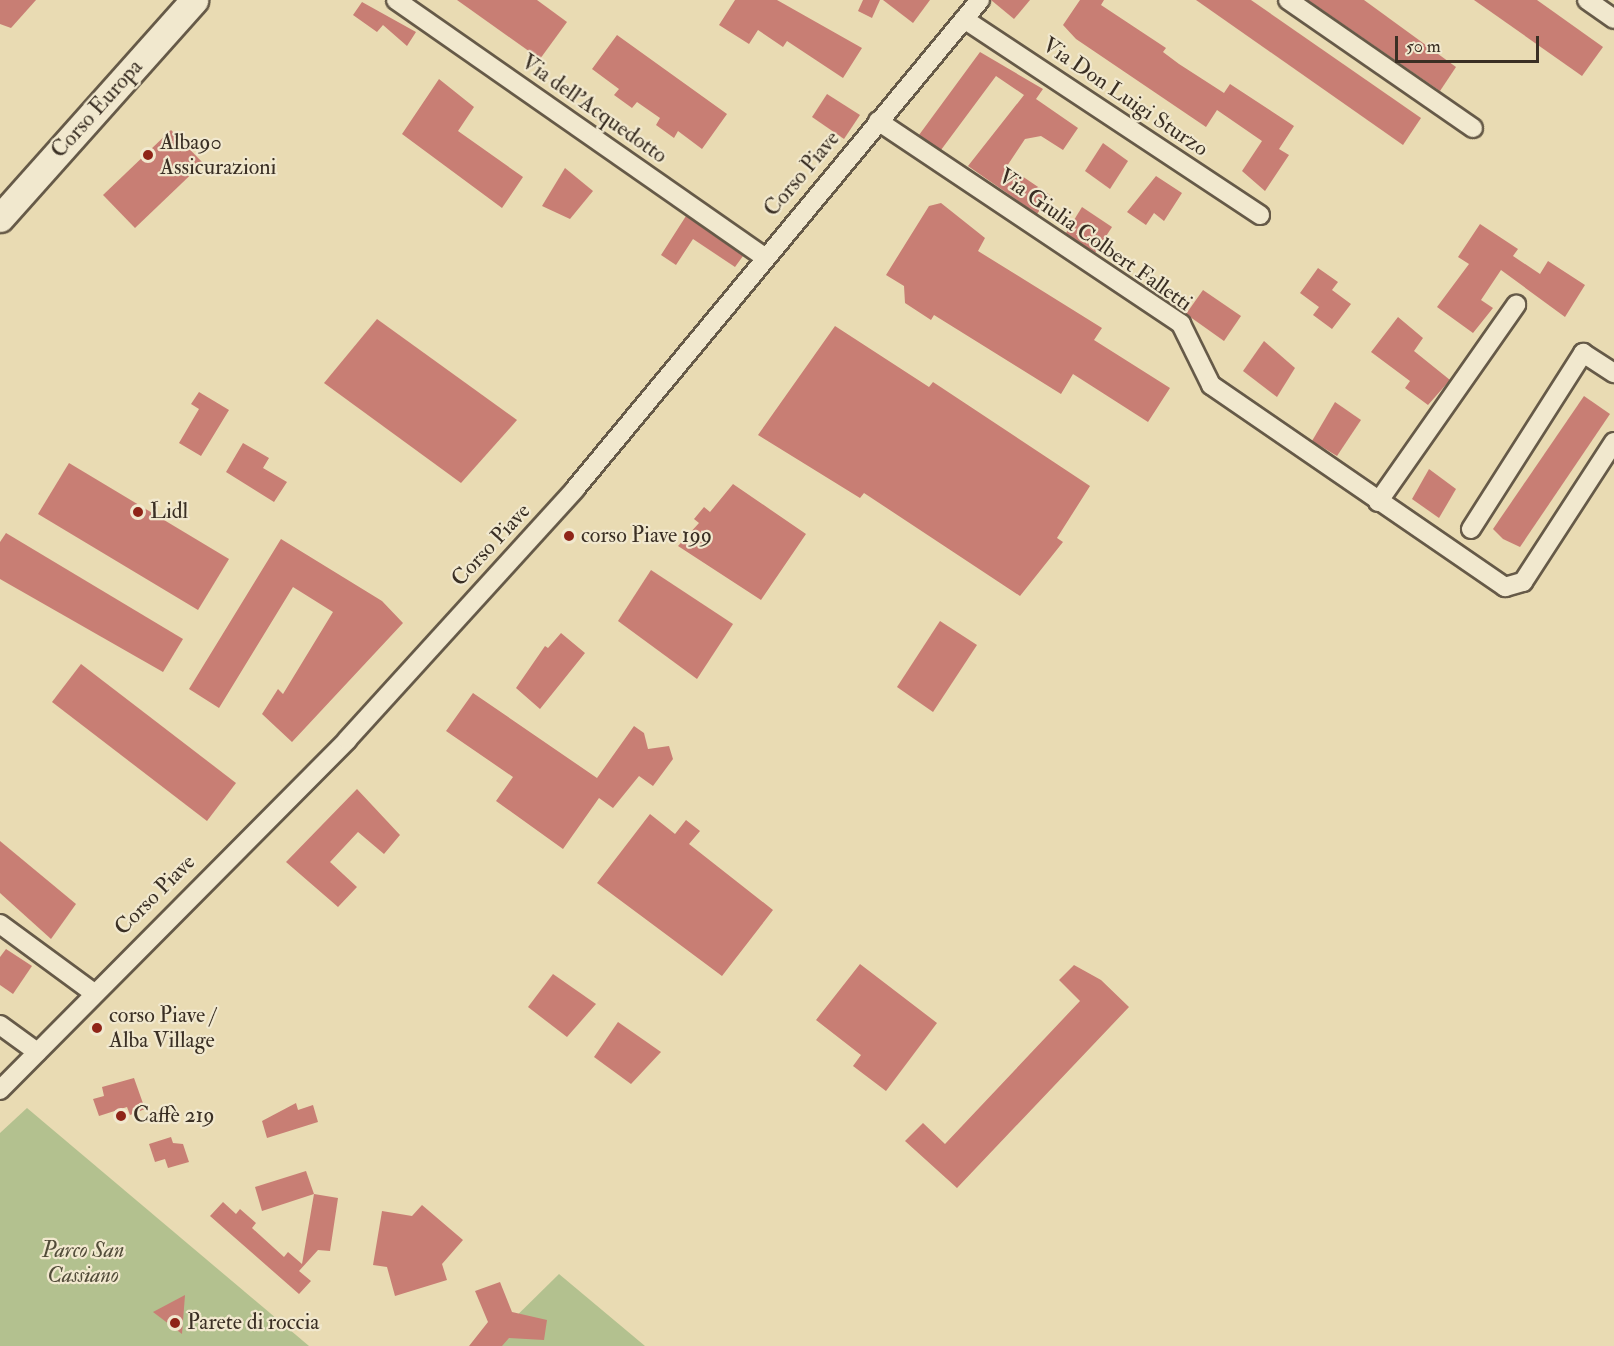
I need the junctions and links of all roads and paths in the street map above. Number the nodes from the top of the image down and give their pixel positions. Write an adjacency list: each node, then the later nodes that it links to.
1 (172, 0): 11 (main road, Corso Europa)
2 (195, 0): 13 (main road, Corso Europa)
3 (396, 0): 14 (street, Via dell'Acquedotto)
4 (980, 0): 7 (street, Corso Piave)
5 (1288, 0): 10 (street)
6 (1587, 0): 8 (street)
7 (964, 19): 9 (street, Corso Piave); 12 (street, Via Don Luigi Sturzo)
8 (1614, 20)
9 (878, 121): 14 (street, Corso Piave); 18 (street, Via Giulia Colbert Falletti)
10 (1473, 128)
11 (0, 193)
12 (1260, 215)
13 (0, 218)
14 (764, 257): 21 (street, Corso Piave)
15 (1516, 305): 18 (street)
16 (1614, 373): 19 (street)
17 (1614, 442): 18 (street, Via Giulia Colbert Falletti)
18 (1378, 502)
19 (1471, 529)
20 (0, 924): 21 (street)
21 (94, 993): 23 (street, Corso Piave)
22 (0, 1025): 23 (street)
23 (37, 1052): 24 (street, Corso Piave)
24 (0, 1090)

